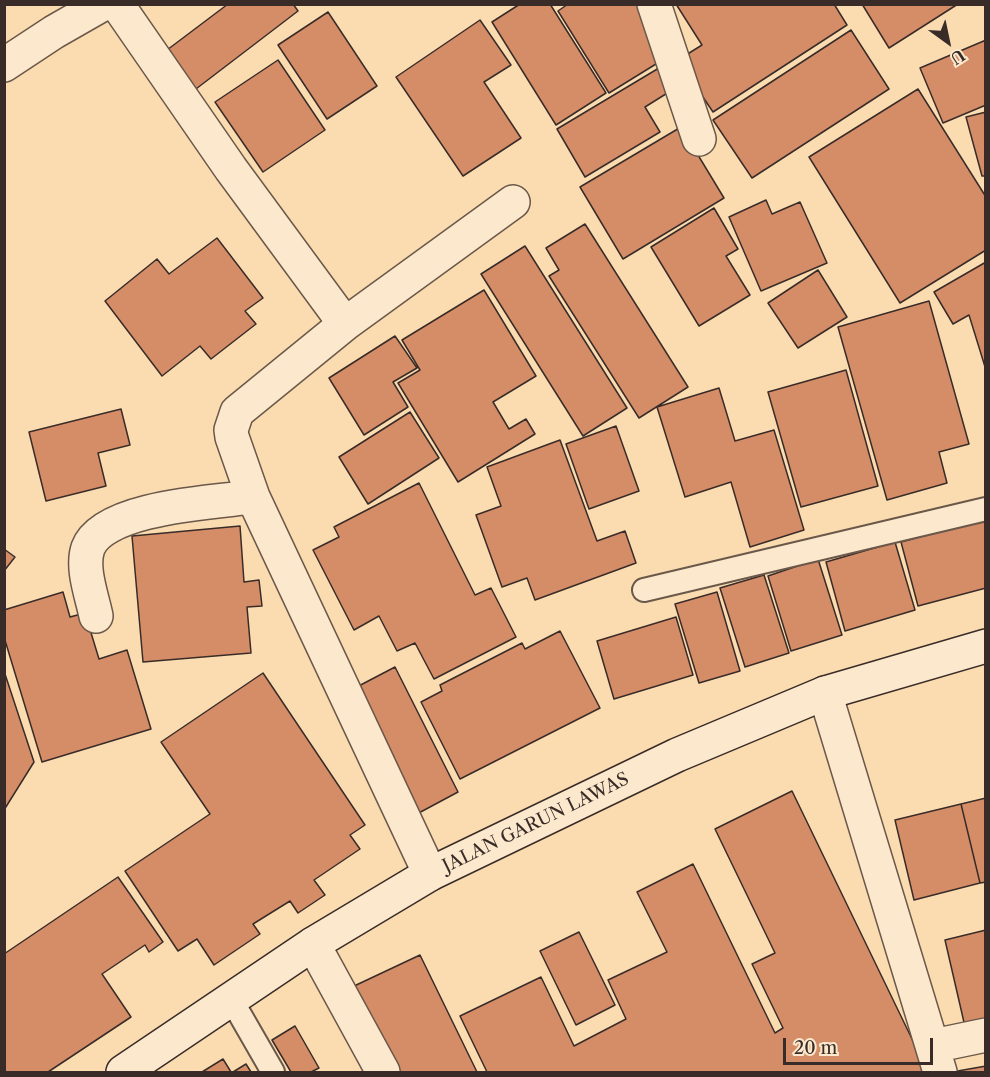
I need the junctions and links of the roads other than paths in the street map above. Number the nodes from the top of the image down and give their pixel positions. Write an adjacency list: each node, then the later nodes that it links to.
1 (103, 4): 4 (street)
2 (117, 4): 7 (street)
3 (654, 4): 5 (street)
4 (4, 64)
5 (699, 139)
6 (513, 202): 7 (street)
7 (345, 324): 8 (street)
8 (253, 497): 11 (street); 14 (street)
9 (986, 509): 10 (lane)
10 (644, 590)
11 (96, 616)
12 (986, 646): 13 (street, JALAN GARUN LAWAS)
13 (825, 693): 14 (street, JALAN GARUN LAWAS); 18 (street)
14 (430, 874): 15 (street, JALAN GARUN LAWAS)
15 (313, 944): 16 (street, JALAN GARUN LAWAS); 21 (street)
16 (231, 999): 19 (street, JALAN GARUN LAWAS); 20 (lane)
17 (986, 1035): 18 (street)
18 (937, 1059)
19 (123, 1072)
20 (273, 1072)
21 (383, 1072)

